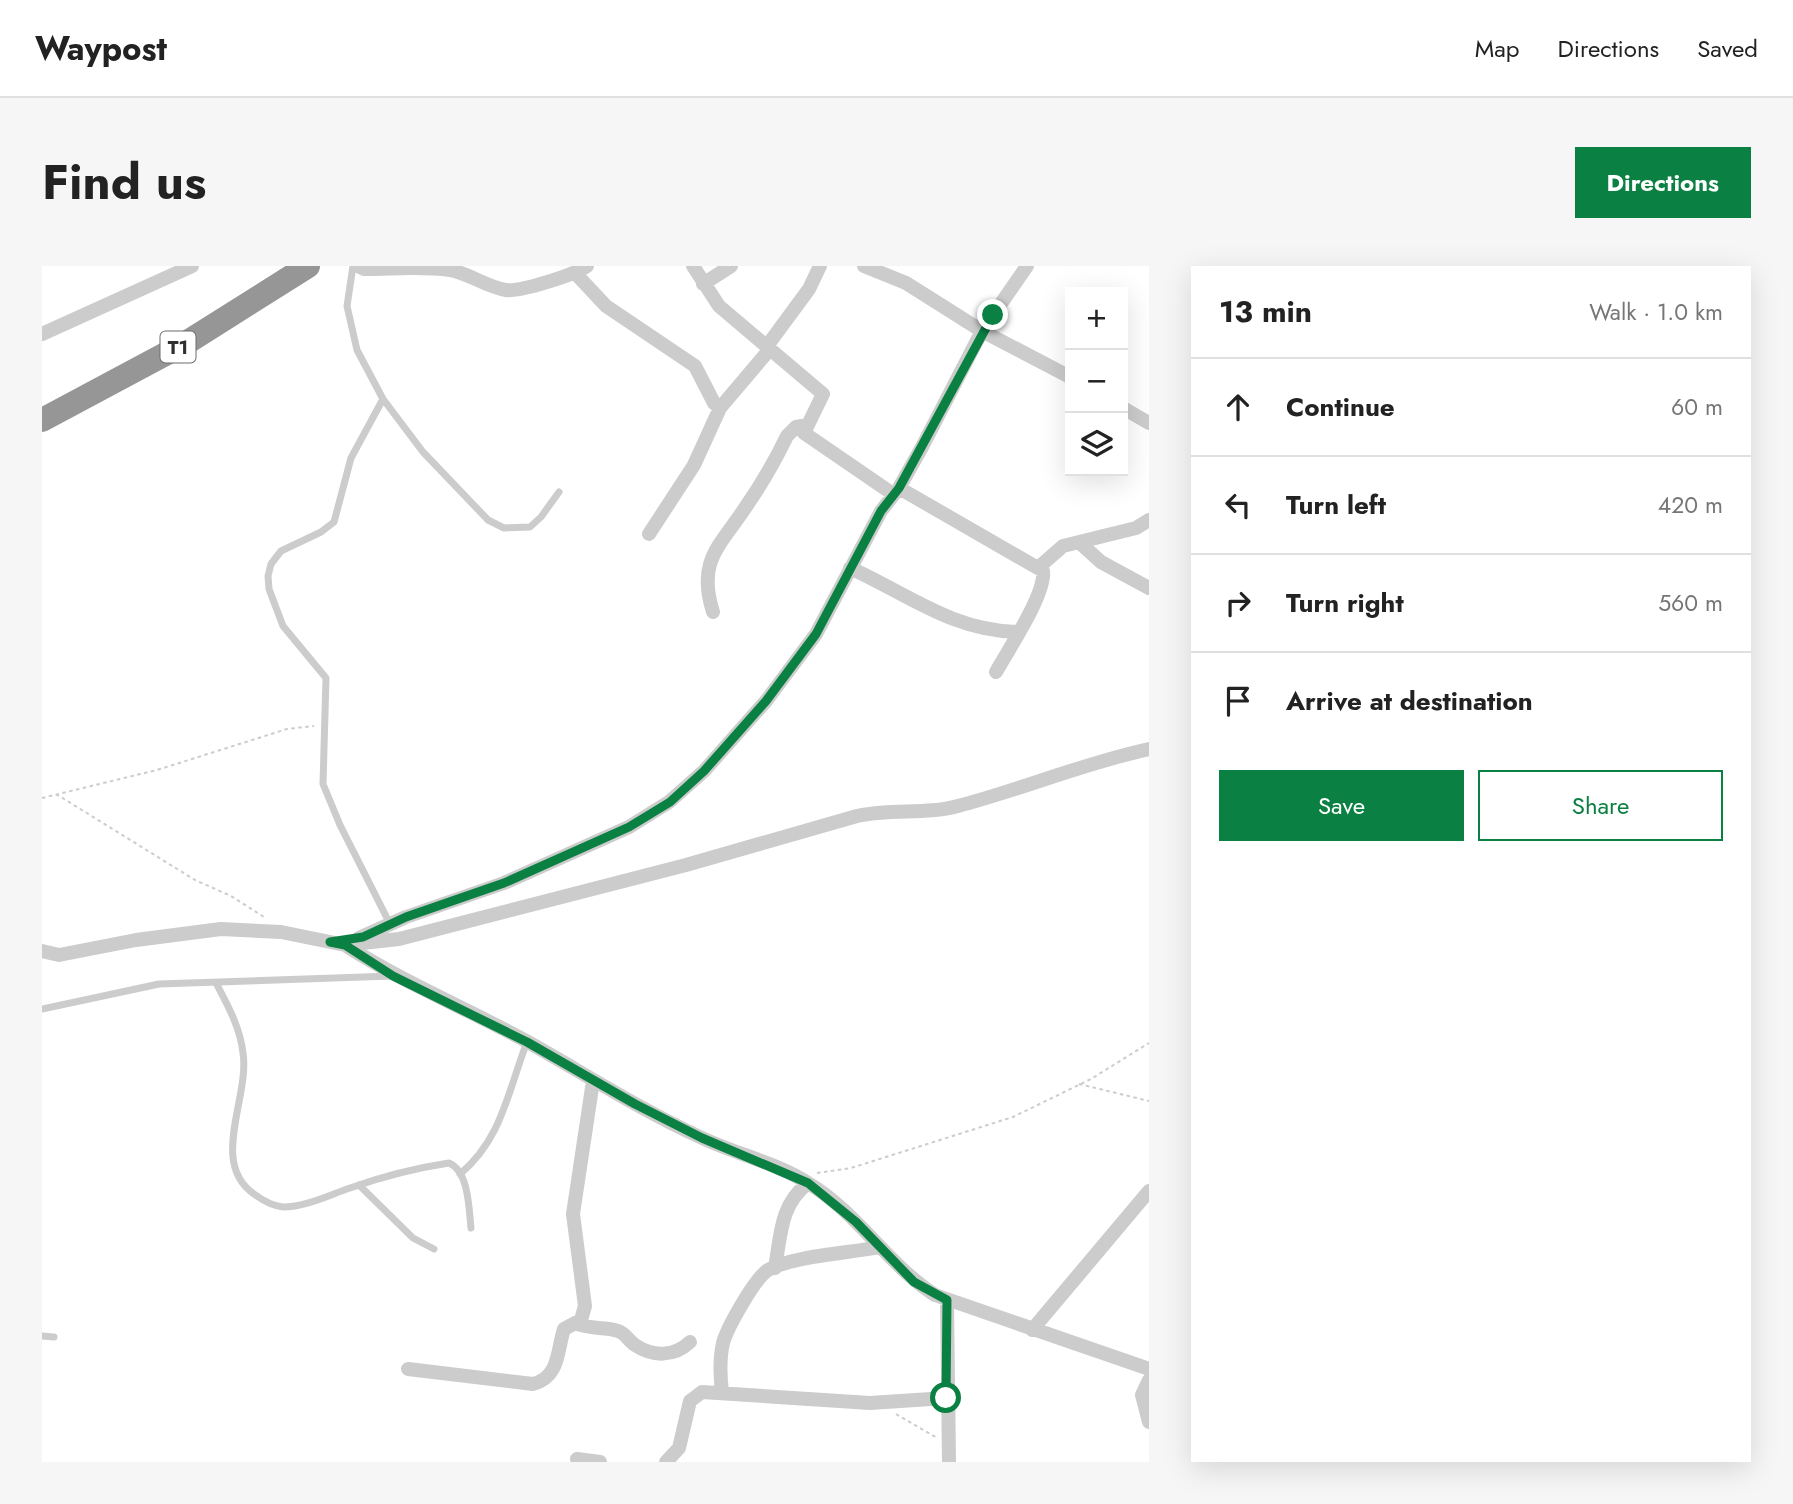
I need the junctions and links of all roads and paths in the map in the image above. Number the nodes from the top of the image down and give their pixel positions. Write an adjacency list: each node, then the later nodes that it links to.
1 (192, 266): 12 (street)
2 (308, 266): 18 (highway, T1)
3 (356, 266): 9 (street); 15 (lane)
4 (693, 266): 10 (street)
5 (732, 266): 10 (street)
6 (820, 266): 13 (street)
7 (864, 266): 11 (street)
8 (1027, 266): 11 (street)
9 (582, 270): 16 (street)
10 (704, 284): 13 (street)
11 (982, 331): 14 (street); 21 (street)
12 (42, 334)
13 (769, 347): 16 (street); 20 (street)
14 (1065, 374)
15 (383, 399): 22 (lane); 32 (lane)
16 (720, 408): 24 (street)
17 (1128, 411): 19 (street)
18 (42, 420)
19 (1149, 423)
20 (808, 425): 21 (street); 29 (street)
21 (896, 491): 26 (street); 27 (street)
22 (559, 492)
23 (1149, 520): 25 (street)
24 (649, 534)
25 (1080, 543): 26 (street); 28 (street)
26 (1039, 566): 30 (street)
27 (850, 568): 30 (street); 36 (street)
28 (1149, 588)
29 (713, 612)
30 (1017, 632): 31 (street)
31 (996, 672)
32 (326, 724): 34 (path); 36 (lane)
33 (1149, 749): 39 (street)
34 (56, 794): 35 (path); 37 (path)
35 (42, 798)
36 (390, 924): 38 (street)
37 (281, 932): 38 (street); 40 (street)
38 (330, 942): 39 (street)
39 (345, 945): 41 (street)
40 (42, 951)
41 (393, 976): 42 (lane); 44 (street)
42 (216, 984): 43 (lane); 51 (lane)
43 (42, 1009)
44 (527, 1042): 46 (street); 49 (lane)
45 (1149, 1043): 47 (path)
46 (593, 1081): 50 (street); 58 (street)
47 (1078, 1084): 48 (path); 50 (path)
48 (1149, 1101)
49 (460, 1174): 51 (lane); 53 (lane)
50 (804, 1181): 54 (street); 56 (street)
51 (359, 1185): 55 (lane)
52 (1149, 1191): 59 (street)
53 (471, 1228)
54 (880, 1247): 56 (street); 57 (street)
55 (434, 1249)
56 (775, 1268): 66 (street)
57 (947, 1300): 59 (street); 67 (street)
58 (575, 1322): 62 (street); 63 (street)
59 (1032, 1330): 64 (street)
60 (42, 1336): 61 (lane)
61 (54, 1337)
62 (690, 1342)
63 (408, 1369)
64 (1149, 1369)
65 (1149, 1380): 69 (street)
66 (722, 1392): 68 (street); 73 (street)
67 (946, 1398): 68 (street); 70 (street)
68 (894, 1400): 70 (path)
69 (1149, 1422)
70 (948, 1446): 74 (street)
71 (577, 1459): 72 (street)
72 (600, 1462)
73 (666, 1462)
74 (948, 1462)

